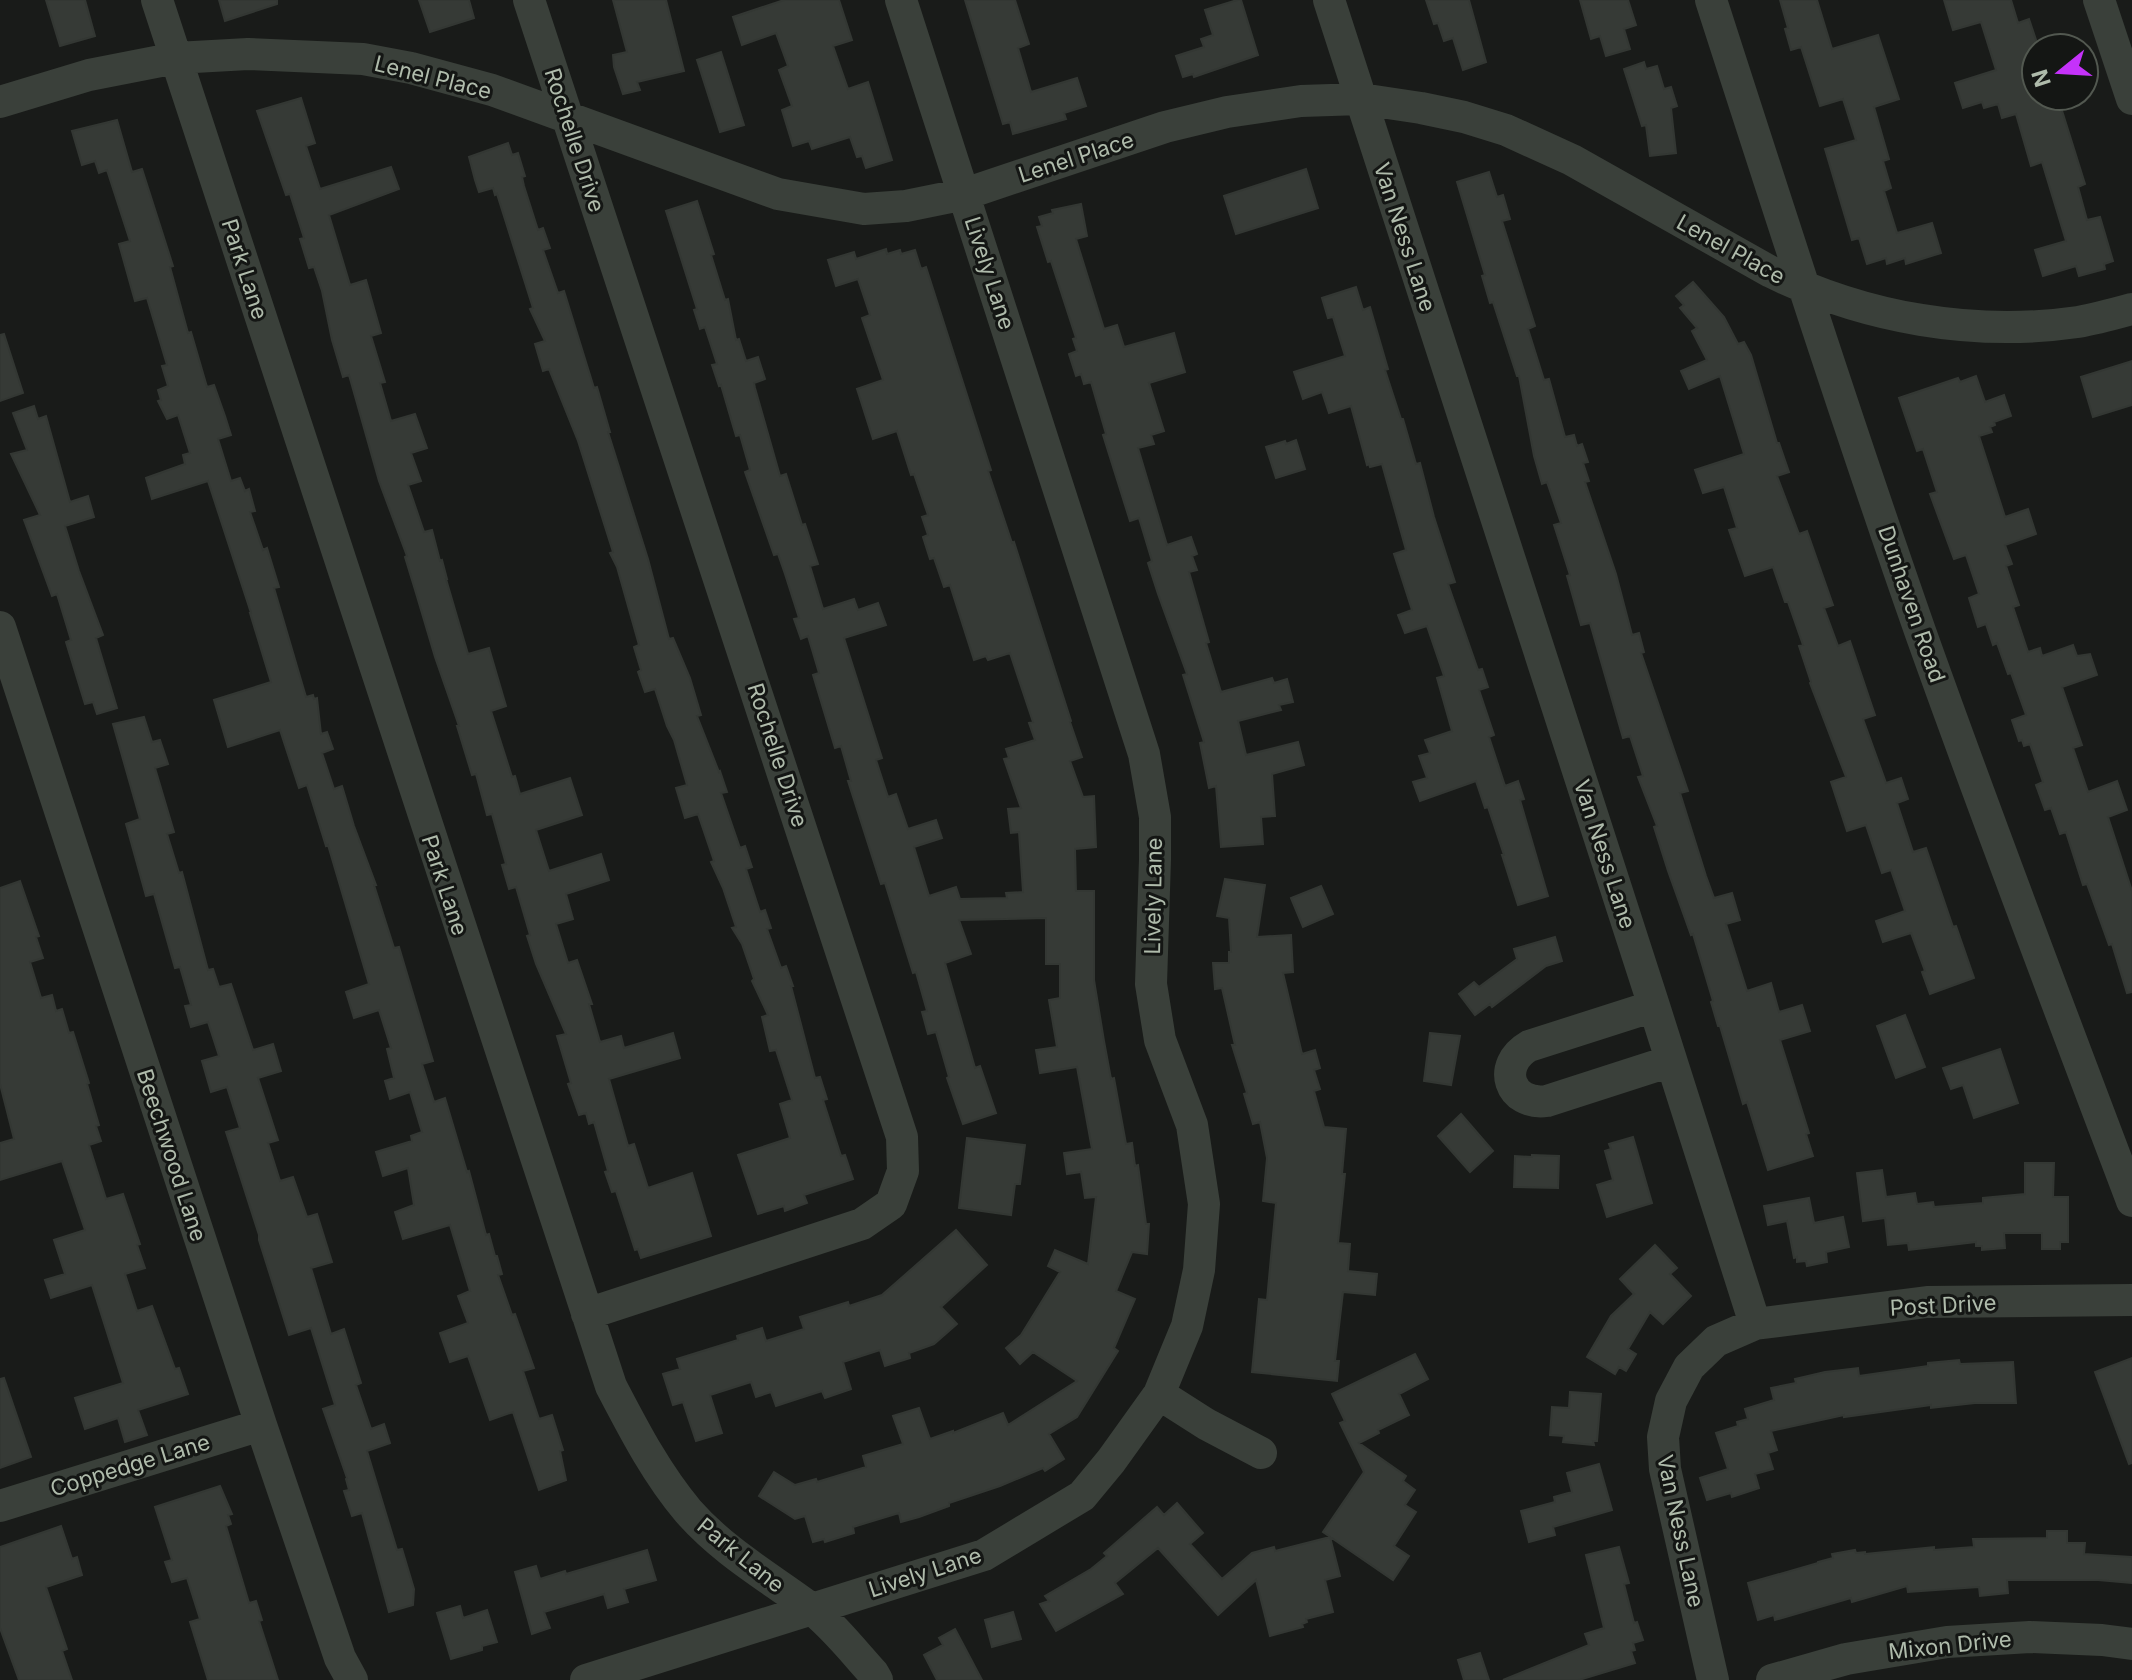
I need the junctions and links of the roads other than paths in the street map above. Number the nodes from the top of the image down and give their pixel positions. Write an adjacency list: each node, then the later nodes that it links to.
1 (157, 0): 7 (street, Park Lane)
2 (529, 0): 11 (street, Rochelle Drive)
3 (901, 0): 12 (street, Lively Lane)
4 (1329, 0): 8 (street, Van Ness Lane)
5 (1711, 0): 13 (street, Dunhaven Road)
6 (2099, 0): 9 (street)
7 (176, 58): 10 (street, Lenel Place); 11 (street, Lenel Place); 20 (street, Park Lane)
8 (1361, 99): 12 (street, Lenel Place); 13 (street, Lenel Place); 16 (street, Van Ness Lane)
9 (2132, 99)
10 (0, 102)
11 (567, 118): 12 (street, Lenel Place); 20 (street, Rochelle Drive)
12 (965, 194): 22 (street, Lively Lane)
13 (1803, 288): 14 (street, Lenel Place); 18 (street, Dunhaven Road)
14 (2132, 309)
15 (0, 627): 23 (street, Beechwood Lane)
16 (1654, 1006): 17 (street, Van Ness Lane); 17 (street)
17 (1671, 1061): 21 (street, Van Ness Lane)
18 (2132, 1201)
19 (2132, 1300): 21 (street, Post Drive)
20 (587, 1314): 26 (street, Park Lane)
21 (1755, 1324): 31 (street, Van Ness Lane)
22 (1159, 1394): 24 (street); 26 (street, Lively Lane)
23 (261, 1425): 25 (street, Coppedge Lane); 28 (street, Beechwood Lane)
24 (1261, 1453)
25 (0, 1506)
26 (812, 1609): 29 (street); 30 (street, Park Lane)
27 (2132, 1644): 32 (street, Mixon Drive)
28 (352, 1680)
29 (586, 1680)
30 (877, 1680)
31 (1713, 1680)
32 (1772, 1680)

